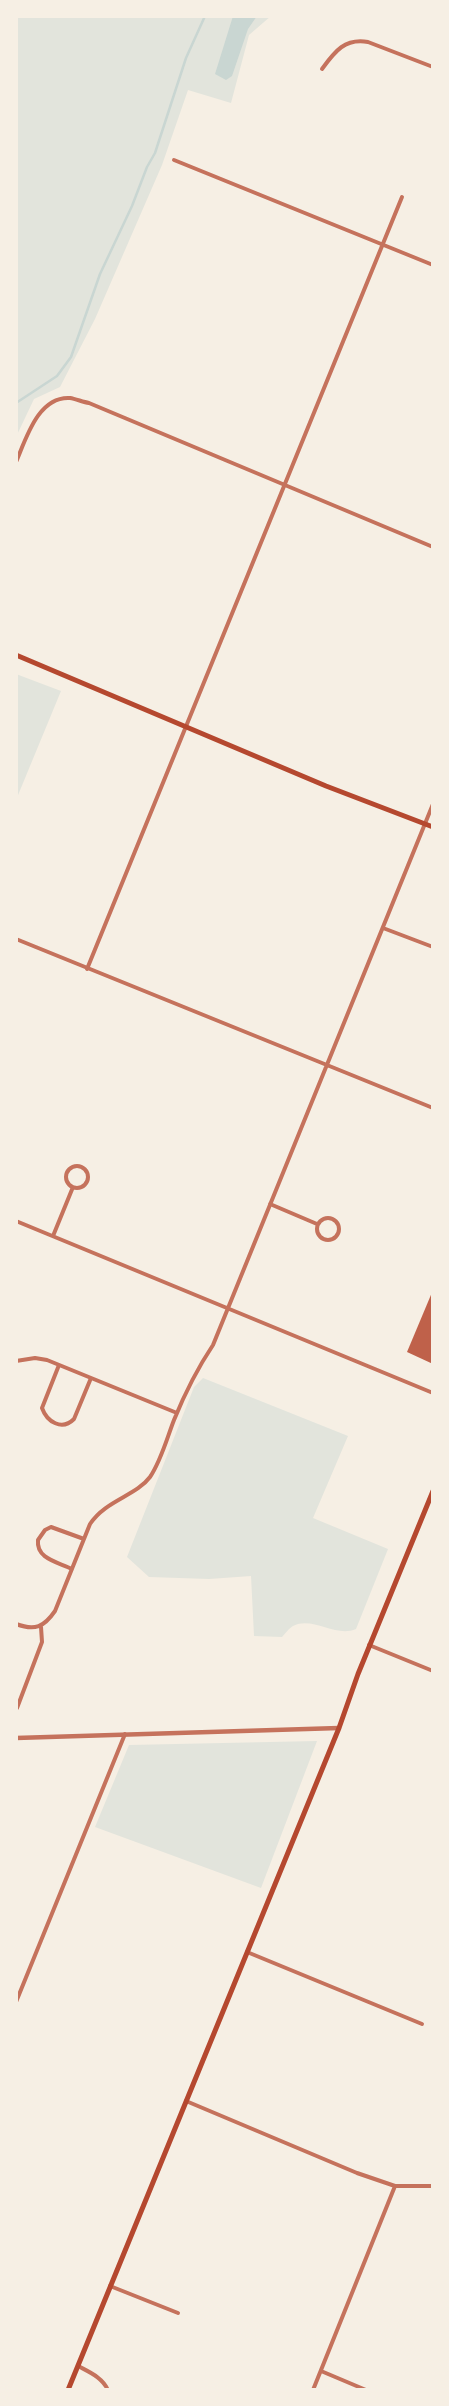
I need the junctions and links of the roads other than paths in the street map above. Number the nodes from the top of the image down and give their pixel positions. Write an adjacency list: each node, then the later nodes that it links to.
1 (433, 68): 2 (street)
2 (322, 69)
3 (174, 160): 5 (street)
4 (402, 197): 5 (street)
5 (383, 244): 6 (street); 8 (street)
6 (433, 265)
7 (16, 462): 8 (street)
8 (283, 485): 9 (street); 11 (street)
9 (433, 547)
10 (16, 655): 11 (main road)
11 (185, 726): 13 (main road); 18 (street)
12 (433, 804): 13 (street)
13 (425, 824): 14 (main road); 15 (street)
14 (433, 827)
15 (383, 928): 17 (street); 19 (street)
16 (16, 939): 18 (street)
17 (433, 947)
18 (86, 969): 19 (street)
19 (326, 1065): 20 (street); 22 (street)
20 (433, 1108)
21 (73, 1187): 21 (street); 25 (street)
22 (270, 1204): 24 (street); 26 (street)
23 (16, 1221): 25 (street)
24 (317, 1224): 24 (street)
25 (53, 1236): 26 (street)
26 (228, 1307): 30 (street); 31 (street)
27 (16, 1362): 28 (street)
28 (59, 1365): 29 (street); 29 (street)
29 (92, 1378): 31 (street)
30 (433, 1393)
31 (177, 1412): 33 (street)
32 (433, 1491): 37 (main road)
33 (84, 1539): 34 (street); 34 (street)
34 (72, 1569): 36 (street)
35 (16, 1624): 36 (street)
36 (41, 1627): 39 (street)
37 (370, 1645): 38 (street); 40 (main road)
38 (433, 1671)
39 (17, 1708)
40 (339, 1728): 41 (street); 43 (main road)
41 (125, 1734): 42 (street); 44 (street)
42 (16, 1738)
43 (247, 1952): 45 (street); 46 (main road)
44 (16, 2002)
45 (422, 2024)
46 (186, 2101): 47 (street); 49 (main road)
47 (395, 2186): 48 (street); 52 (street)
48 (433, 2186)
49 (110, 2286): 50 (street); 51 (main road)
50 (178, 2313)
51 (78, 2366): 53 (main road); 54 (street)
52 (321, 2370): 55 (street); 56 (street)
53 (68, 2390)
54 (108, 2390)
55 (313, 2390)
56 (366, 2390)

